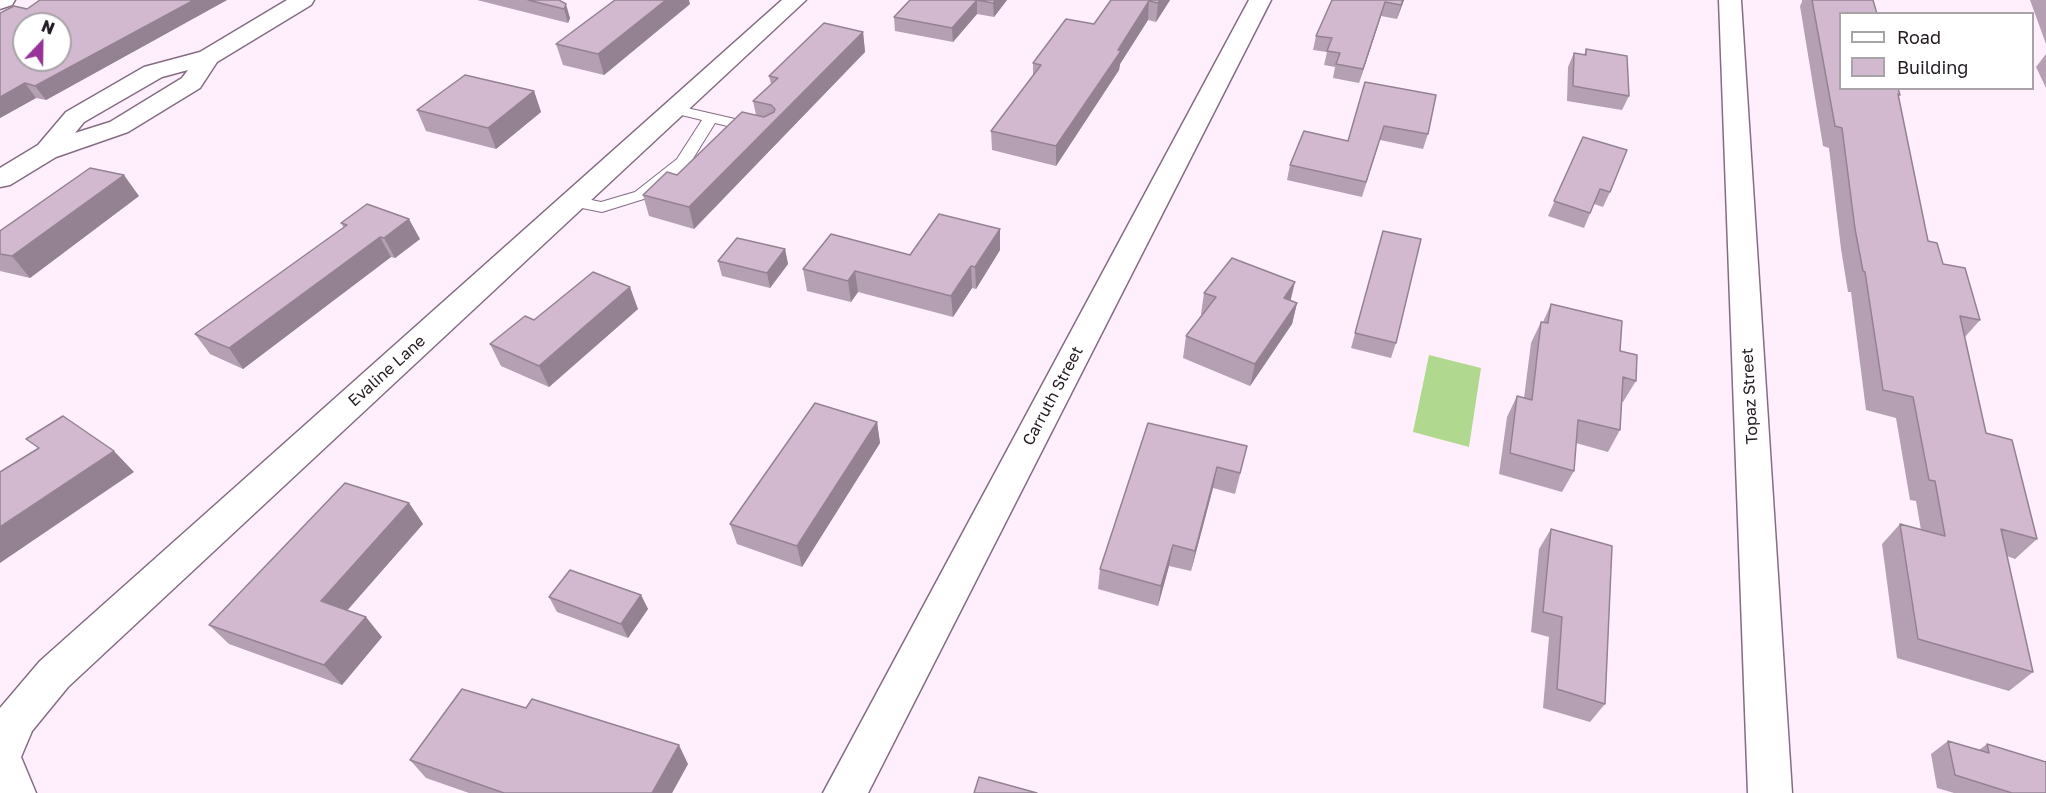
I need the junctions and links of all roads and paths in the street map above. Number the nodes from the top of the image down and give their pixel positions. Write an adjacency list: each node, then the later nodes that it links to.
1 (303, 0): 8 (street)
2 (795, 0): 5 (street, Evaline Lane)
3 (1260, 0): 12 (street, Carruth Street)
4 (1730, 0): 13 (street, Topaz Street)
5 (674, 110): 6 (lane); 9 (street, Evaline Lane)
6 (711, 118): 7 (lane); 9 (lane)
7 (769, 131)
8 (0, 179)
9 (573, 201): 10 (street, Evaline Lane)
10 (0, 758): 11 (street)
11 (14, 793)
12 (846, 793)
13 (1770, 793)

